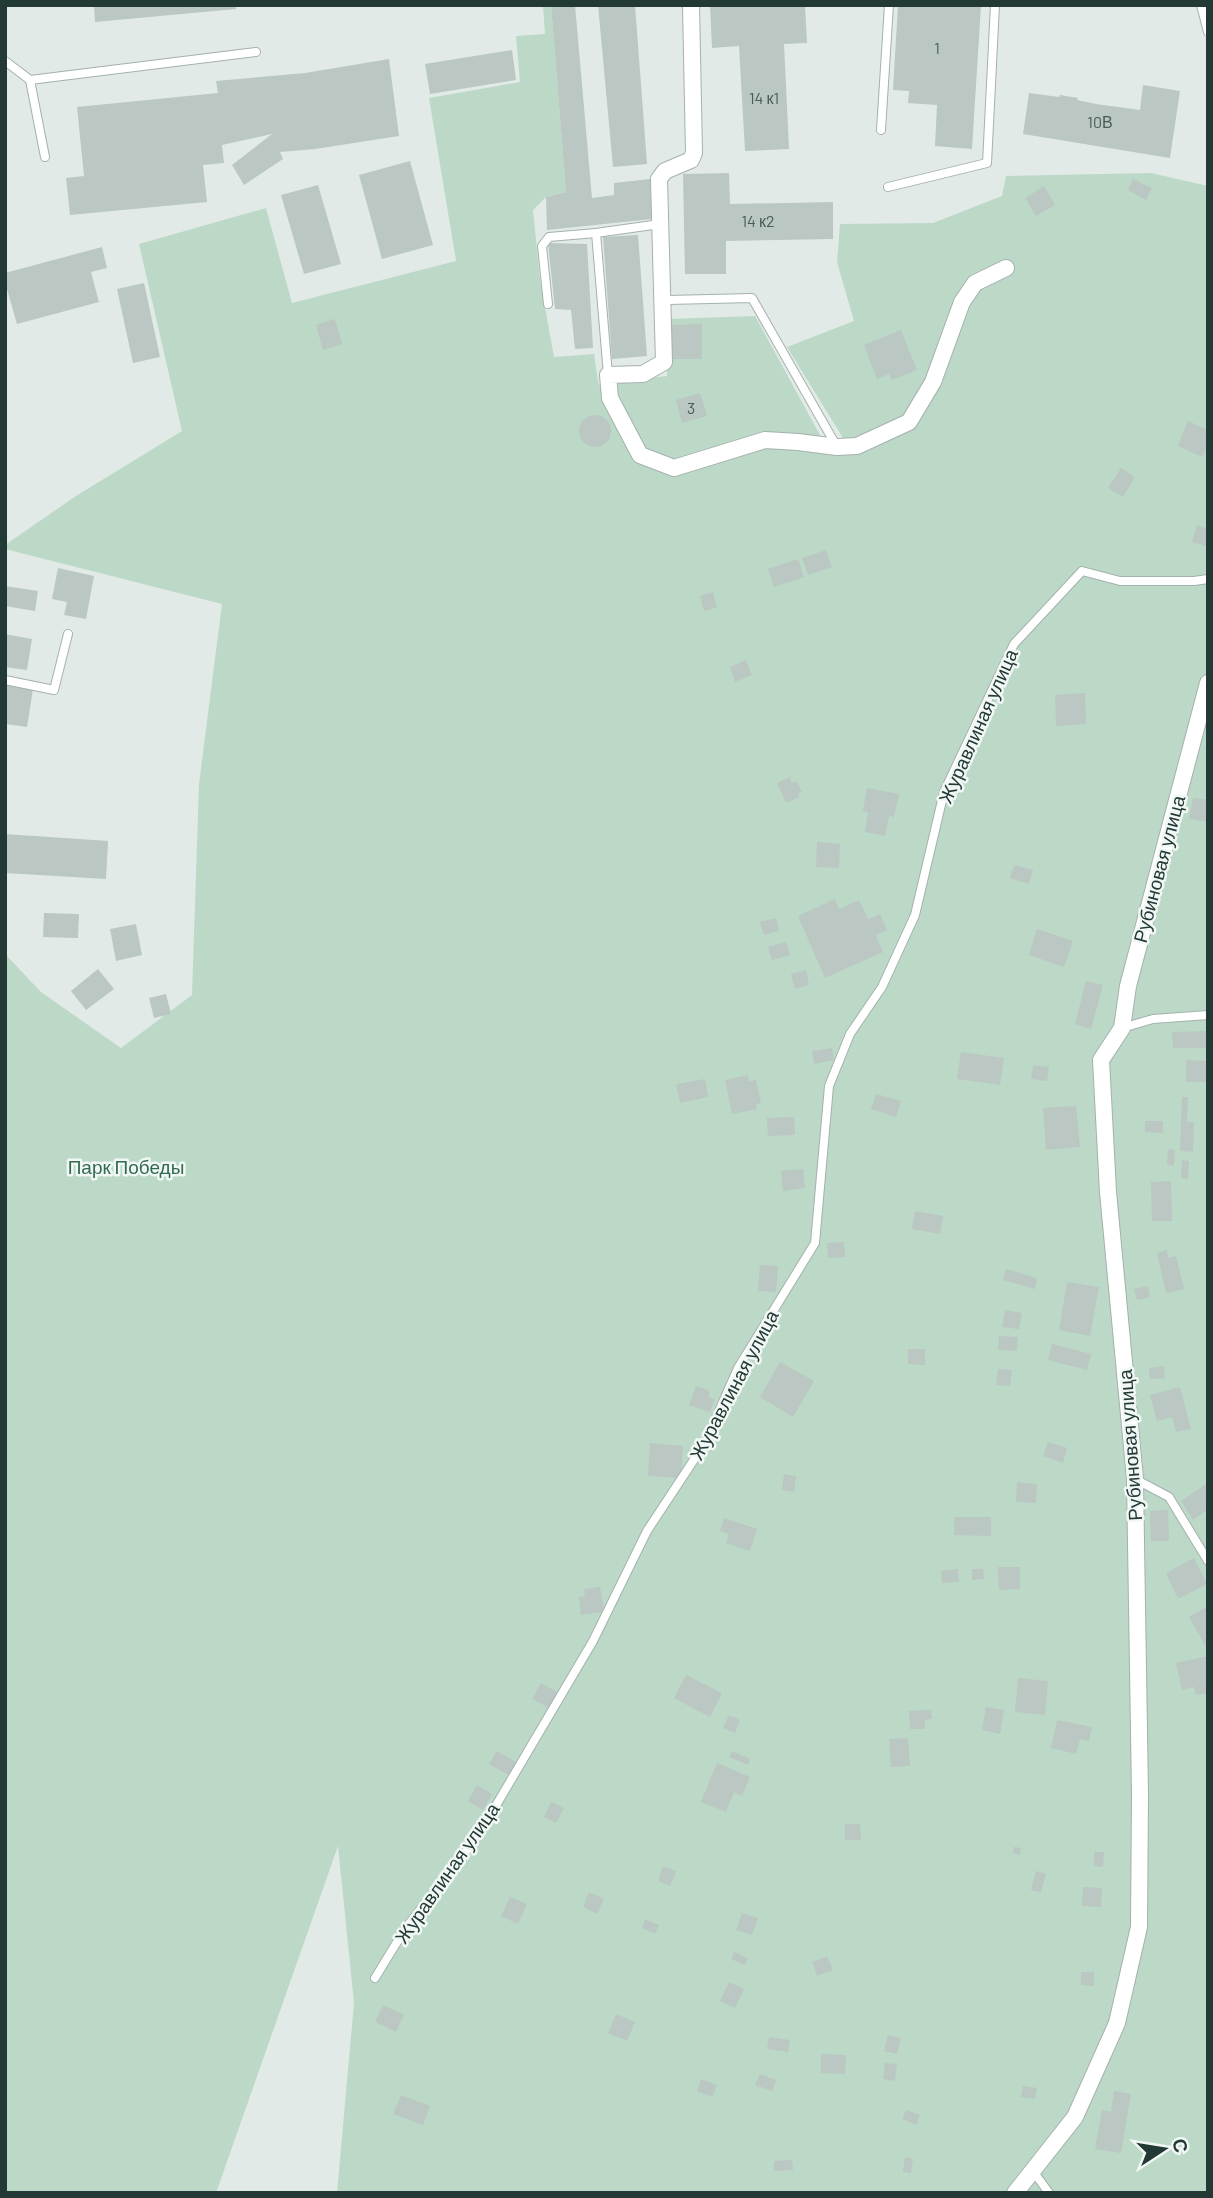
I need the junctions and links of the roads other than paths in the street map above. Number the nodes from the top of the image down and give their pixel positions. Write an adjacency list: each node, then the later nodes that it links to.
1 (691, 5): 12 (street)
2 (889, 5): 9 (lane)
3 (995, 5): 11 (lane)
4 (1201, 5): 5 (lane)
5 (1208, 32)
6 (256, 52): 8 (lane)
7 (5, 61): 8 (lane)
8 (30, 80): 10 (lane)
9 (881, 130)
10 (45, 157)
11 (888, 187)
12 (660, 224): 13 (lane); 15 (street)
13 (596, 233): 16 (lane); 17 (lane)
14 (1006, 268): 18 (street)
15 (663, 297): 17 (street); 18 (lane)
16 (548, 304)
17 (608, 375): 18 (street)
18 (837, 447)
19 (1208, 579): 27 (lane, Журавлиная улица)
20 (68, 634): 21 (lane)
21 (5, 680)
22 (1208, 683): 24 (street, Рубиновая улица)
23 (1208, 1015): 24 (lane)
24 (1122, 1028): 25 (street, Рубиновая улица)
25 (1135, 1479): 26 (lane); 28 (street, Рубиновая улица)
26 (1208, 1561)
27 (375, 1978)
28 (1033, 2171): 29 (street, Рубиновая улица); 30 (lane)
29 (1015, 2193)
30 (1049, 2193)

